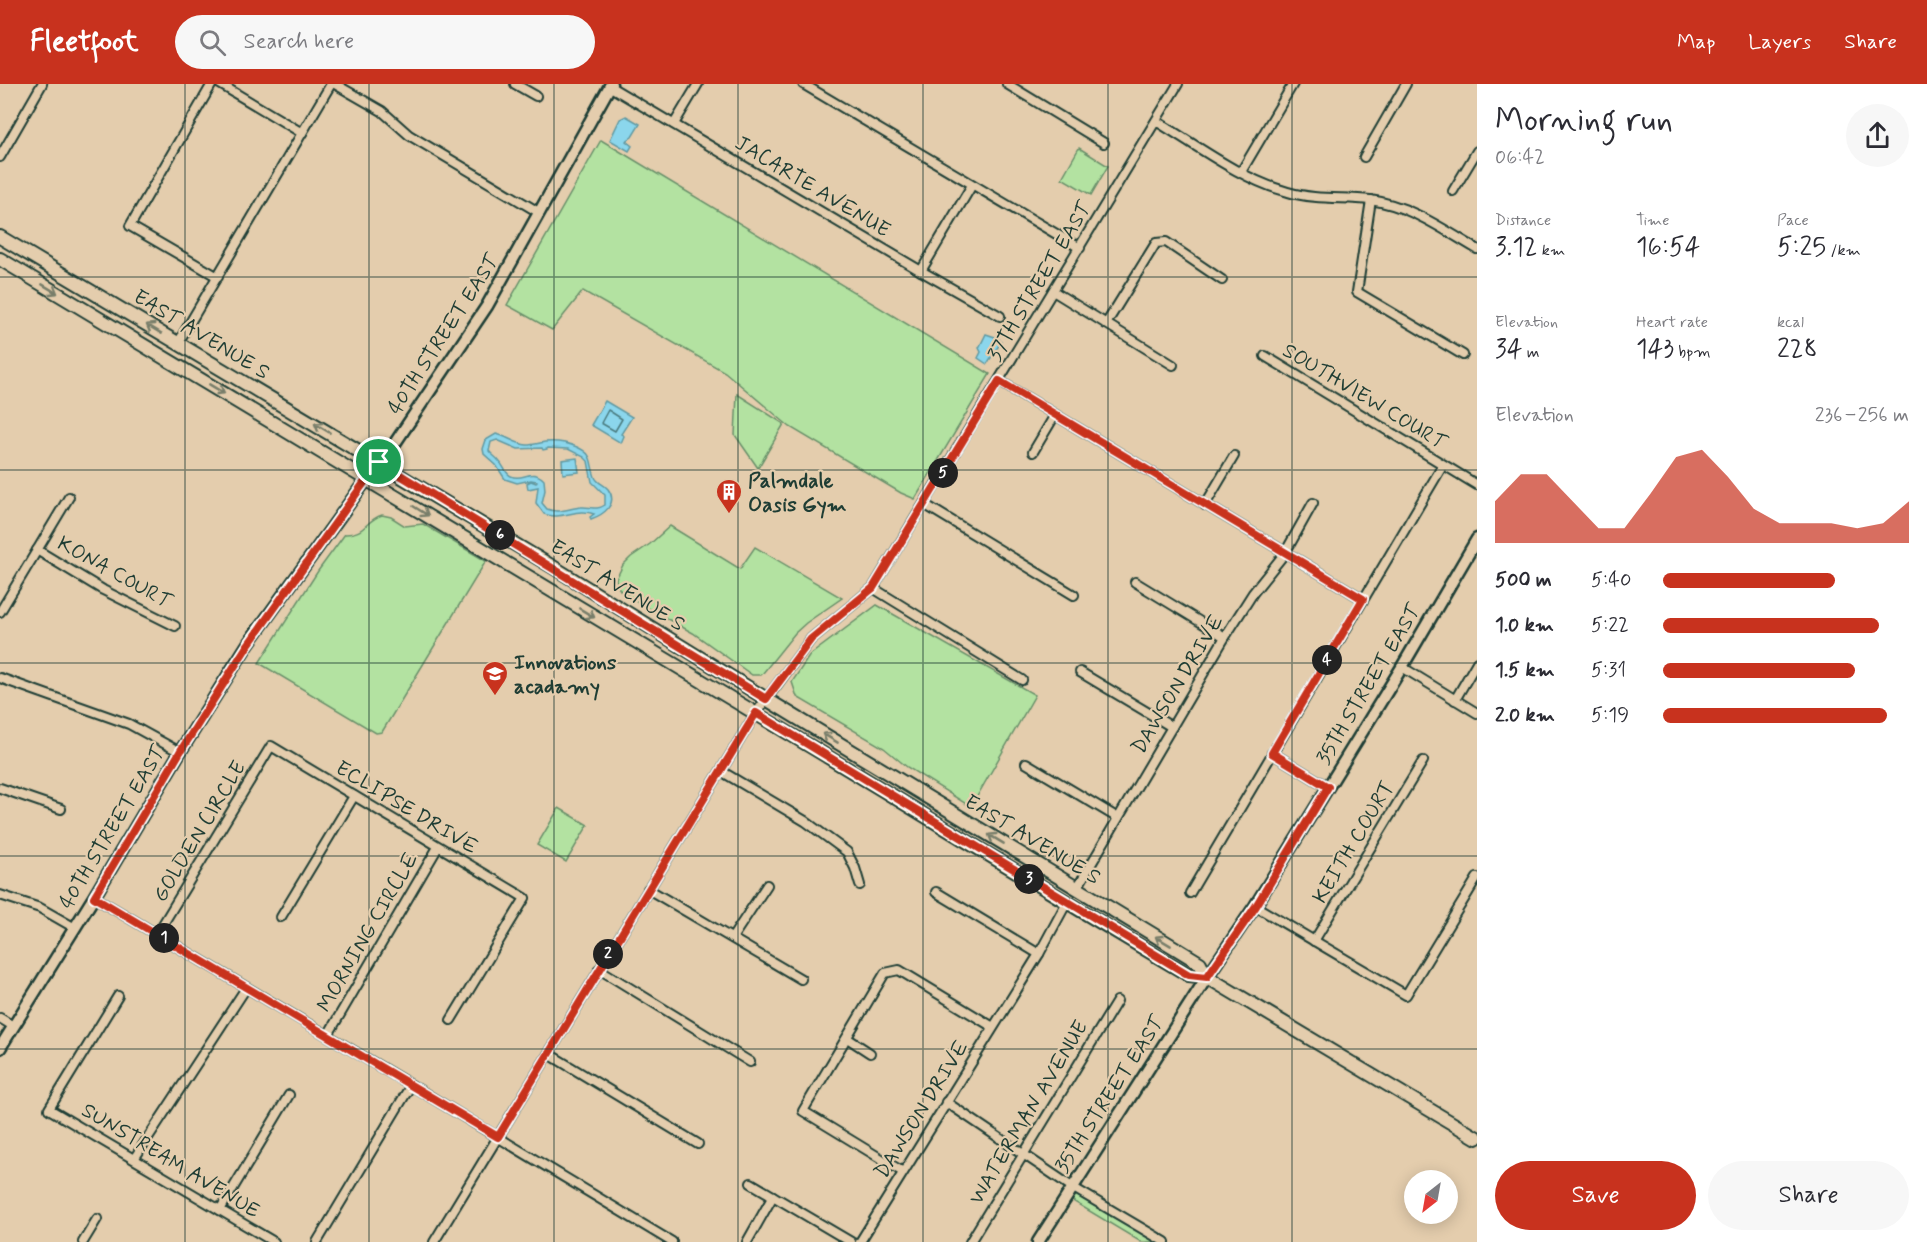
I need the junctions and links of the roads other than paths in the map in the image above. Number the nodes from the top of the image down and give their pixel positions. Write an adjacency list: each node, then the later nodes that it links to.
1 (42, 84): 19 (street)
2 (212, 84): 31 (street)
3 (220, 84): 16 (street)
4 (333, 84): 16 (street); 25 (street)
5 (515, 84): 13 (street)
6 (698, 84): 15 (street)
7 (803, 84): 22 (street)
8 (1007, 84): 17 (street)
9 (1178, 84): 14 (street, 37TH STREET EAST)
10 (1293, 84): 21 (street)
11 (1406, 84): 20 (street)
12 (610, 85): 15 (street, JACARTE AVENUE); 25 (main road, 40TH STREET EAST)
13 (536, 96)
14 (1156, 121): 21 (street); 27 (street, 37TH STREET EAST)
15 (674, 124): 30 (street, JACARTE AVENUE)
16 (302, 134): 31 (street)
17 (1104, 143)
18 (1477, 151): 23 (street)
19 (0, 157)
20 (1364, 157)
21 (1241, 172): 24 (street)
22 (972, 184): 27 (street); 30 (street)
23 (1453, 191)
24 (1371, 200): 28 (street); 37 (street)
25 (540, 213): 44 (main road, 40TH STREET EAST)
26 (0, 237): 36 (main road, EAST AVENUE S, one-way to 26)
27 (1080, 248): 33 (street, 37TH STREET EAST)
28 (1477, 249)
29 (0, 259): 46 (main road, EAST AVENUE S, one-way to 46)
30 (921, 272): 34 (street, JACARTE AVENUE)
31 (218, 277): 36 (street)
32 (1222, 280): 35 (street)
33 (1053, 291): 35 (street); 40 (street, 37TH STREET EAST)
34 (999, 316)
35 (1106, 324): 39 (street)
36 (178, 343): 44 (main road, EAST AVENUE S, one-way to 36)
37 (1463, 355)
38 (1265, 356): 45 (street, SOUTHVIEW COURT)
39 (1173, 364)
40 (999, 381): 41 (street); 50 (street, 37TH STREET EAST)
41 (1055, 415): 42 (street); 51 (street)
42 (1033, 452)
43 (1234, 456): 51 (street)
44 (379, 462): 46 (main road, 40TH STREET EAST); 67 (main road, EAST AVENUE S)
45 (1443, 465): 47 (street, SOUTHVIEW COURT); 58 (street)
46 (367, 479): 69 (main road, EAST AVENUE S, one-way to 69); 73 (main road, 40TH STREET EAST)
47 (1477, 485)
48 (69, 497): 53 (street)
49 (1313, 503): 54 (street, DAWSON DRIVE)
50 (924, 504): 56 (street, 37TH STREET EAST); 57 (street)
51 (1205, 505): 54 (street)
52 (1477, 539): 63 (main road, 35TH STREET EAST)
53 (37, 550): 59 (street); 60 (street, KONA COURT)
54 (1285, 554): 58 (street); 61 (street, DAWSON DRIVE)
55 (1135, 582): 61 (street)
56 (873, 588): 66 (street); 67 (street, 37TH STREET EAST)
57 (1074, 595)
58 (1363, 599): 74 (street)
59 (0, 612)
60 (175, 626)
61 (1225, 637): 71 (street, DAWSON DRIVE)
62 (1477, 662): 68 (street)
63 (1402, 667): 68 (street); 78 (main road, 35TH STREET EAST)
64 (1080, 672): 71 (street)
65 (0, 678): 73 (street)
66 (1022, 680)
67 (766, 699): 69 (street, 37TH STREET EAST); 87 (main road, EAST AVENUE S, one-way to 67)
68 (1455, 699): 70 (street)
69 (756, 713): 77 (street, 37TH STREET EAST); 93 (main road, EAST AVENUE S)
70 (1477, 713)
71 (1172, 727): 82 (street, DAWSON DRIVE)
72 (271, 746): 80 (street, ECLIPSE DRIVE); 97 (street, GOLDEN CIRCLE)
73 (180, 752): 92 (main road, 40TH STREET EAST)
74 (1272, 753): 78 (street); 90 (street)
75 (1423, 762): 99 (street, KEITH COURT)
76 (1026, 763): 82 (street)
77 (721, 771): 86 (street); 88 (street, 37TH STREET EAST)
78 (1328, 787): 94 (main road, 35TH STREET EAST)
79 (0, 789): 81 (street)
80 (354, 796): 83 (street, ECLIPSE DRIVE); 95 (street)
81 (61, 809)
82 (1118, 818): 87 (street, DAWSON DRIVE)
83 (438, 847): 108 (street, ECLIPSE DRIVE); 111 (street, MORNING CIRCLE)
84 (1477, 878): 99 (street)
85 (767, 885): 98 (street)
86 (860, 885)
87 (1077, 888): 102 (main road, EAST AVENUE S, one-way to 87)
88 (648, 889): 98 (street); 101 (street, 37TH STREET EAST)
89 (936, 892): 100 (street)
90 (1190, 893)
91 (0, 895): 96 (street)
92 (94, 897): 96 (main road, 40TH STREET EAST); 97 (street)
93 (1066, 902): 100 (street, DAWSON DRIVE); 102 (main road, EAST AVENUE S)
94 (1256, 906): 99 (street); 102 (main road, 35TH STREET EAST)
95 (281, 917)
96 (75, 928): 109 (main road, 40TH STREET EAST)
97 (157, 934): 104 (street)
98 (732, 938): 103 (street)
99 (1314, 941)
100 (1039, 954): 110 (street, DAWSON DRIVE)
101 (599, 969): 115 (street, 37TH STREET EAST); 116 (street)
102 (1207, 977): 121 (main road, EAST AVENUE S); 127 (main road, 35TH STREET EAST)
103 (801, 979)
104 (246, 988): 111 (street); 124 (street)
105 (118, 996): 124 (street, SUNSTREAM AVENUE)
106 (1117, 1001): 123 (street, WATERMAN AVENUE)
107 (0, 1018): 109 (street)
108 (451, 1020)
109 (13, 1026): 113 (main road, 40TH STREET EAST)
110 (993, 1026): 112 (street); 119 (street, DAWSON DRIVE)
111 (328, 1035): 117 (street)
112 (847, 1038): 114 (street); 125 (street)
113 (0, 1048)
114 (870, 1053)
115 (549, 1054): 120 (street, 37TH STREET EAST); 122 (street)
116 (750, 1062)
117 (411, 1084): 120 (street); 133 (street)
118 (289, 1095): 129 (street)
119 (946, 1102): 123 (street); 125 (street, DAWSON DRIVE)
120 (498, 1137): 134 (street, 37TH STREET EAST); 135 (street)
121 (1477, 1138)
122 (698, 1144)
123 (1022, 1155): 127 (street); 139 (street, WATERMAN AVENUE)
124 (134, 1159): 129 (street, SUNSTREAM AVENUE)
125 (903, 1172): 138 (street, DAWSON DRIVE)
126 (751, 1183): 128 (street)
127 (1072, 1187): 140 (main road, 35TH STREET EAST); 141 (street)
128 (773, 1196): 136 (street); 137 (street)
129 (220, 1210): 132 (street, SUNSTREAM AVENUE)
130 (97, 1219): 131 (street)
131 (83, 1242)
132 (274, 1242)
133 (317, 1242)
134 (434, 1242)
135 (672, 1242)
136 (747, 1242)
137 (851, 1242)
138 (860, 1242)
139 (970, 1242)
140 (1038, 1242)
141 (1165, 1242)

